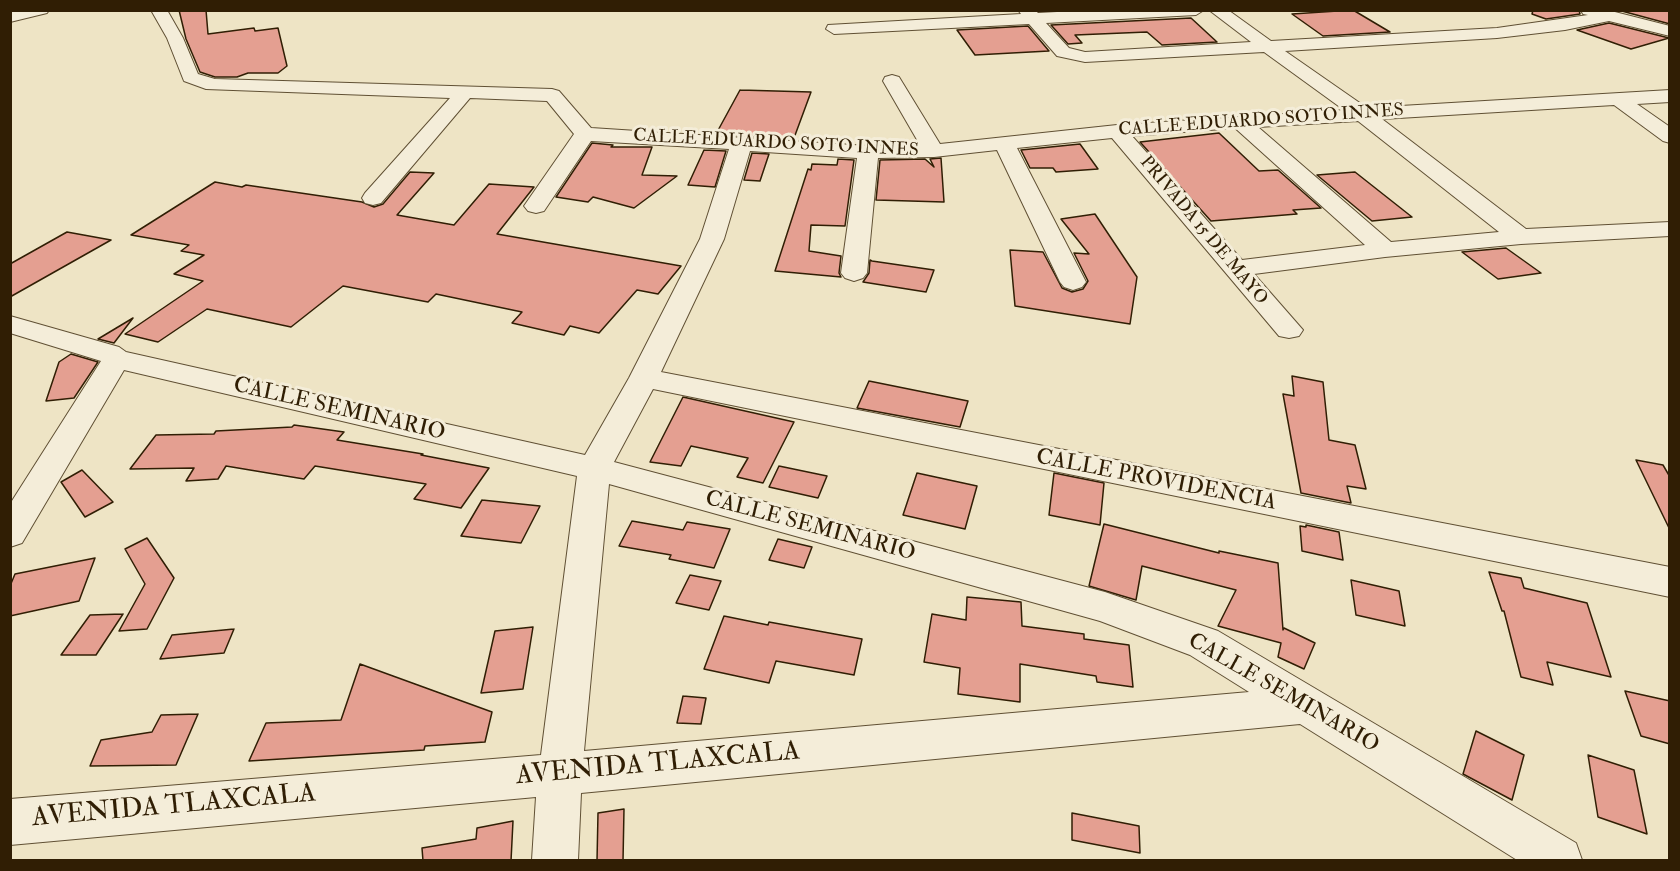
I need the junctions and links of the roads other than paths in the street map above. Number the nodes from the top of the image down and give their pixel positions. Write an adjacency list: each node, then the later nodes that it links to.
1 (41, 10): 8 (street)
2 (159, 10): 13 (street)
3 (1196, 10): 6 (street)
4 (1217, 10): 11 (street)
5 (1589, 10): 7 (street)
6 (1030, 16): 9 (street); 11 (street)
7 (1609, 16): 10 (street); 11 (street)
8 (10, 17)
9 (834, 29)
10 (1670, 31)
11 (1268, 47): 17 (street)
12 (892, 81): 24 (street)
13 (464, 93): 20 (street); 26 (street)
14 (1670, 96): 15 (street, CALLE EDUARDO SOTO INNES)
15 (1622, 101): 16 (street); 17 (street, CALLE EDUARDO SOTO INNES); 21 (street)
16 (1670, 107)
17 (1362, 114): 18 (street, CALLE EDUARDO SOTO INNES); 29 (street)
18 (1240, 122): 19 (street, CALLE EDUARDO SOTO INNES); 30 (street)
19 (1117, 131): 23 (street, CALLE EDUARDO SOTO INNES); 31 (street, PRIVADA 15 DE MAYO)
20 (585, 134): 22 (street, CALLE EDUARDO SOTO INNES); 27 (street)
21 (1670, 137)
22 (742, 142): 25 (street, CALLE EDUARDO SOTO INNES); 37 (street)
23 (1004, 144): 24 (street, CALLE EDUARDO SOTO INNES); 33 (street)
24 (934, 151): 25 (street, CALLE EDUARDO SOTO INNES)
25 (868, 152): 32 (street)
26 (373, 198)
27 (536, 206)
28 (1670, 229): 29 (street)
29 (1521, 237): 30 (street)
30 (1385, 250): 31 (street)
31 (1234, 269): 35 (street, PRIVADA 15 DE MAYO)
32 (854, 273)
33 (1072, 282)
34 (10, 324): 36 (street, CALLE SEMINARIO)
35 (1290, 330)
36 (116, 359): 38 (street, CALLE SEMINARIO); 39 (street)
37 (644, 378): 38 (street); 40 (street, CALLE PROVIDENCIA)
38 (594, 468): 41 (street, CALLE SEMINARIO); 42 (street)
39 (10, 534)
40 (1670, 582)
41 (1306, 705): 42 (street, AVENIDA TLAXCALA); 45 (street, CALLE SEMINARIO)
42 (560, 774): 43 (street, AVENIDA TLAXCALA); 44 (street)
43 (10, 822)
44 (555, 861)
45 (1559, 861)

